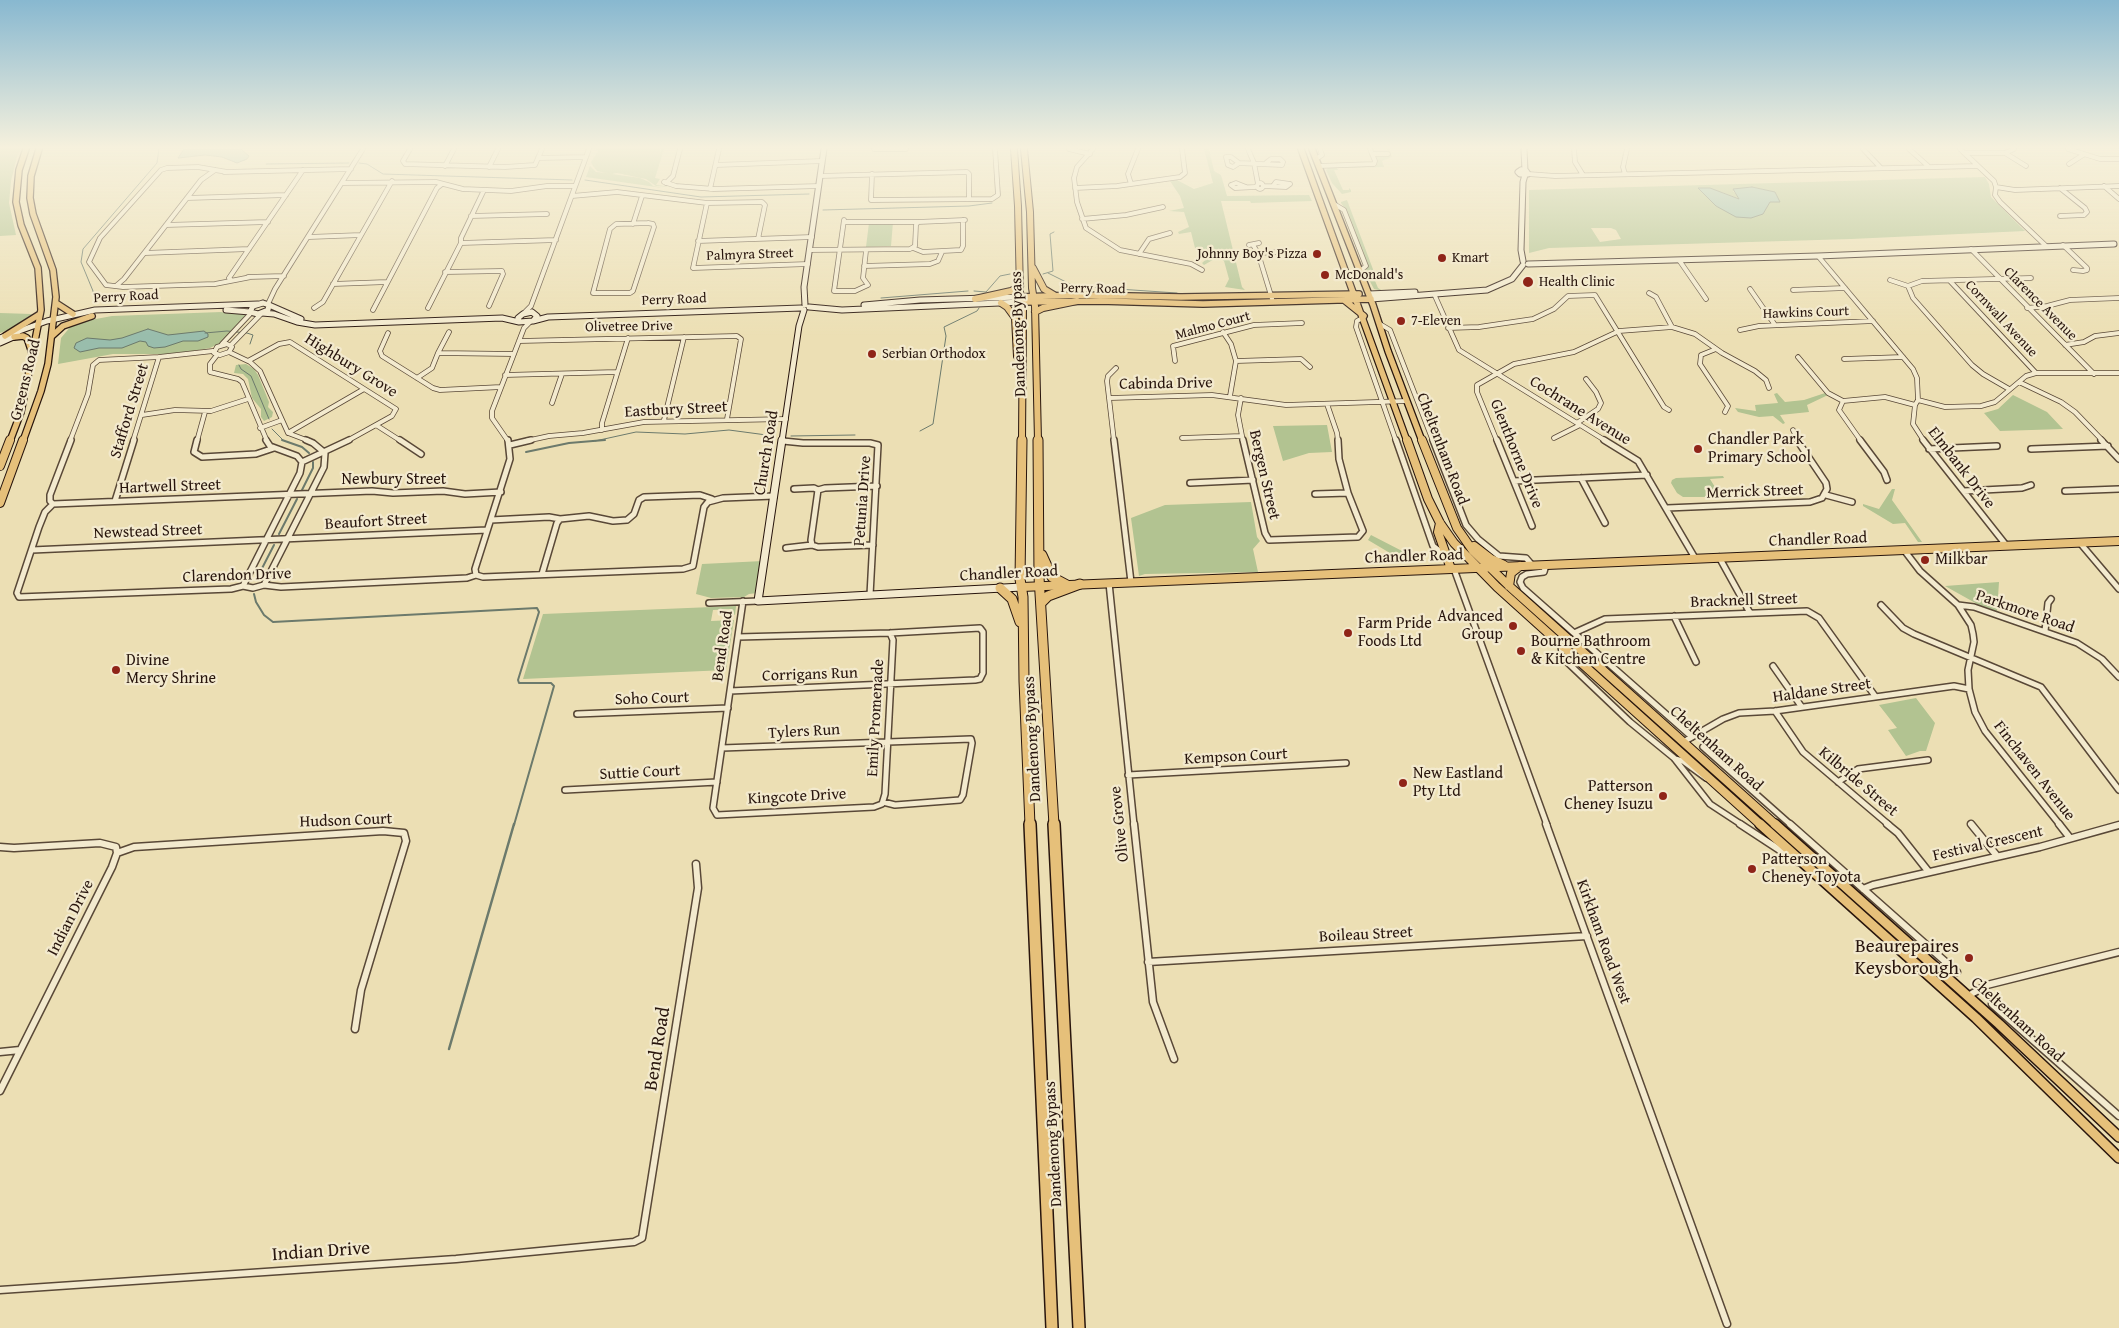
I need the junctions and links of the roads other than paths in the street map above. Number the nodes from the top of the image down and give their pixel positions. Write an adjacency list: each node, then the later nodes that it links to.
1 (18, 211): 65 (main road, Greens Road)
2 (32, 211): 61 (main road, Greens Road)
3 (125, 211): 73 (street)
4 (177, 211): 31 (street)
5 (275, 211): 28 (street)
6 (325, 211): 34 (street)
7 (375, 211): 33 (street)
8 (425, 211): 72 (street)
9 (474, 211): 25 (street)
10 (567, 211): 37 (street)
11 (637, 211): 30 (street)
12 (705, 211): 38 (street)
13 (763, 211): 36 (street)
14 (816, 211): 35 (main road, Church Road)
15 (1017, 211): 75 (highway, Dandenong Bypass)
16 (1030, 211): 60 (highway, Dandenong Bypass)
17 (1080, 211): 27 (street)
18 (1146, 211): 27 (street)
19 (1323, 211): 76 (main road, Cheltenham Road)
20 (1337, 211): 87 (main road, Cheltenham Road)
21 (1523, 211): 58 (main road)
22 (2009, 211): 43 (street)
23 (2086, 211): 26 (street)
24 (546, 214): 25 (street)
25 (471, 216): 40 (street)
26 (2060, 216)
27 (1082, 219): 54 (street)
28 (266, 222): 31 (street); 45 (street)
29 (918, 222): 44 (street); 47 (street); 49 (street)
30 (633, 224): 30 (street)
31 (168, 225): 50 (street)
32 (1170, 233): 54 (street)
33 (361, 235): 34 (street); 74 (street)
34 (309, 237): 66 (street)
35 (812, 237): 36 (street); 51 (main road, Church Road)
36 (758, 239): 38 (street)
37 (556, 240): 40 (street); 102 (street)
38 (698, 241): 57 (street, Palmyra Street)
39 (1259, 242): 52 (street)
40 (461, 243): 64 (street)
41 (2117, 244): 42 (main road)
42 (2063, 245): 43 (main road); 63 (street)
43 (2046, 246): 46 (main road)
44 (913, 248): 48 (street); 49 (street)
45 (249, 249): 50 (street); 69 (street)
46 (1971, 249): 55 (main road); 68 (street, Clarence Avenue)
47 (841, 251): 48 (street); 51 (street); 59 (street)
48 (866, 251): 59 (street)
49 (942, 252): 59 (street)
50 (144, 253): 73 (street)
51 (809, 253): 57 (main road, Church Road)
52 (1258, 253): 53 (street); 86 (street)
53 (1284, 253)
54 (1139, 254): 62 (street)
55 (1818, 256): 56 (main road); 78 (street, Elmbank Drive)
56 (1680, 260): 58 (main road); 89 (street)
57 (808, 264): 105 (main road, Church Road)
58 (1524, 264): 83 (main road)
59 (864, 266)
60 (1032, 266): 84 (highway); 92 (highway, Dandenong Bypass)
61 (53, 270): 65 (main road); 97 (main road, Greens Road)
62 (1202, 270)
63 (2073, 270)
64 (445, 272): 101 (street); 104 (street)
65 (39, 274): 114 (main road, Greens Road)
66 (284, 276): 69 (street); 79 (street)
67 (2031, 278): 68 (street)
68 (2000, 279): 71 (street); 107 (street, Clarence Avenue)
69 (231, 280): 73 (street)
70 (1890, 280): 77 (street)
71 (1950, 281): 77 (street); 164 (street, Cornwall Avenue)
72 (387, 282): 74 (street); 108 (street)
73 (118, 284)
74 (333, 284): 103 (street)
75 (1020, 286): 91 (highway); 93 (highway, Dandenong Bypass)
76 (1352, 286): 85 (main road); 88 (main road, Cheltenham Road)
77 (1908, 286): 177 (street)
78 (1845, 288): 81 (street); 121 (street, Elmbank Drive)
79 (276, 289): 99 (street); 100 (street)
80 (1750, 289): 127 (street)
81 (1793, 290)
82 (1649, 293): 129 (street)
83 (1433, 294): 87 (main road); 131 (street, Cochrane Avenue)
84 (1054, 295): 86 (main road, Perry Road); 92 (main road, Perry Road)
85 (1321, 295): 86 (main road, Perry Road); 88 (main road, Perry Road)
86 (1271, 296): 96 (street)
87 (1370, 296): 88 (main road); 126 (main road, Cheltenham Road)
88 (1356, 297): 94 (main road, Perry Road); 118 (main road, Cheltenham Road)
89 (1706, 298)
90 (2119, 298): 107 (street)
91 (975, 299): 93 (main road, Perry Road); 106 (main road, Perry Road)
92 (1033, 299): 93 (main road, Perry Road); 95 (main road, Perry Road); 109 (highway, Dandenong Bypass)
93 (1022, 300): 98 (main road, Perry Road); 171 (highway, Dandenong Bypass)
94 (1344, 300): 96 (main road, Perry Road); 118 (main road)
95 (1077, 301): 96 (main road, Perry Road); 109 (highway)
96 (1273, 302)
97 (56, 303): 115 (main road); 120 (main road, Greens Road)
98 (1002, 303): 106 (main road, Perry Road); 171 (highway)
99 (259, 304): 100 (main road, Perry Road); 110 (main road); 115 (main road, Perry Road)
100 (269, 305): 111 (main road); 125 (main road)
101 (489, 306)
102 (531, 306): 112 (street); 113 (street)
103 (314, 308)
104 (428, 308)
105 (805, 308): 106 (main road, Perry Road); 117 (main road, Perry Road); 196 (main road, Church Road)
106 (829, 308)
107 (2027, 308): 146 (street, Clarence Avenue)
108 (373, 310)
109 (1035, 312): 261 (highway, Dandenong Bypass)
110 (250, 313): 111 (main road, Perry Road); 116 (main road, Perry Road); 147 (street)
111 (262, 313): 125 (main road); 145 (street)
112 (523, 313): 113 (main road, Perry Road); 119 (main road); 122 (main road)
113 (534, 313): 117 (main road, Perry Road); 123 (main road)
114 (40, 314): 128 (main road, Greens Road); 138 (main road)
115 (73, 314): 120 (main road, Perry Road)
116 (92, 316): 120 (main road, Perry Road); 139 (main road)
117 (548, 317): 123 (main road, Perry Road)
118 (1364, 317): 184 (street); 185 (main road, Cheltenham Road)
119 (502, 318): 122 (main road); 125 (main road)
120 (54, 321): 128 (main road, Perry Road); 139 (main road, Greens Road)
121 (1873, 321): 127 (street, Hawkins Court); 155 (street, Elmbank Drive)
122 (520, 322): 123 (main road, Perry Road); 130 (street)
123 (531, 322): 130 (street)
124 (1302, 323): 135 (street, Malmo Court)
125 (331, 324)
126 (1380, 324): 182 (main road, Cheltenham Road); 267 (street, Cheltenham Road)
127 (1775, 325): 132 (street, Hawkins Court)
128 (38, 326): 138 (main road, Perry Road); 140 (main road, Perry Road); 156 (main road, Greens Road)
129 (1672, 327): 133 (street); 148 (street)
130 (524, 328): 143 (street)
131 (1448, 328): 133 (street); 167 (street, Cochrane Avenue)
132 (1740, 330)
133 (1619, 331): 167 (street); 191 (street)
134 (449, 332): 151 (street)
135 (1223, 332): 159 (street); 160 (street, Malmo Court)
136 (388, 333): 170 (street)
137 (2119, 334): 146 (street)
138 (2, 336)
139 (52, 336): 189 (main road, Greens Road)
140 (14, 337): 144 (main road, Perry Road); 156 (main road)
141 (684, 337): 142 (street, Olivetree Drive); 195 (street, Olivetree Drive); 198 (street)
142 (628, 338): 143 (street, Olivetree Drive); 163 (street)
143 (519, 341): 152 (street)
144 (0, 343)
145 (232, 345): 147 (street); 149 (street)
146 (2065, 345): 168 (street, Clarence Avenue)
147 (220, 346): 150 (street)
148 (1716, 349): 175 (street); 193 (street)
149 (229, 352): 150 (street, Clarendon Drive); 158 (street)
150 (215, 353): 153 (street, Clarendon Drive); 181 (street)
151 (438, 353): 152 (street); 170 (street)
152 (514, 354): 169 (street)
153 (159, 357): 194 (street, Stafford Street); 244 (street, Clarendon Drive)
154 (1798, 357): 183 (street)
155 (1903, 357): 157 (street); 186 (street, Elmbank Drive)
156 (33, 358): 190 (main road, Greens Road)
157 (1844, 360)
158 (248, 361): 176 (street, Highbury Grove); 197 (street)
159 (1236, 361): 161 (street); 178 (street)
160 (1175, 362)
161 (1310, 367)
162 (1116, 368): 179 (street)
163 (617, 372): 166 (street); 202 (street)
164 (2036, 373): 168 (street); 173 (street)
165 (2119, 373): 168 (street)
166 (562, 374): 169 (street); 187 (street)
167 (1496, 374): 199 (street, Cochrane Avenue); 224 (street, Glenthorne Drive)
168 (2094, 374)
169 (505, 375): 174 (street)
170 (417, 378): 174 (street)
171 (1022, 378): 284 (highway, Dandenong Bypass)
172 (1586, 378): 199 (street)
173 (2019, 382): 177 (street); 211 (street)
174 (501, 387): 209 (street)
175 (1769, 388)
176 (364, 389): 200 (street, Highbury Grove); 204 (street)
177 (2009, 389): 186 (street)
178 (1230, 396): 179 (street, Cabinda Drive); 180 (street, Cabinda Drive)
179 (1110, 398): 276 (street, Cabinda Drive)
180 (1241, 398): 188 (street, Cabinda Drive); 205 (street, Bergen Street)
181 (248, 399): 192 (street); 201 (street)
182 (1407, 401): 185 (street, Cabinda Drive); 252 (main road, Cheltenham Road)
183 (1843, 401): 186 (street); 223 (street)
184 (1382, 402): 185 (street, Cabinda Drive); 188 (street, Cabinda Drive); 264 (street)
185 (1393, 402): 248 (main road, Cheltenham Road)
186 (1917, 402): 213 (street, Elmbank Drive)
187 (552, 403)
188 (1327, 404): 234 (street)
189 (36, 406): 190 (main road); 243 (main road, Greens Road)
190 (21, 410): 219 (main road, Greens Road)
191 (1668, 410)
192 (205, 412): 194 (street); 212 (street)
193 (1725, 412)
194 (142, 415): 241 (street, Stafford Street)
195 (727, 419): 196 (street, Eastbury Street); 198 (street, Eastbury Street)
196 (786, 419): 208 (main road, Church Road)
197 (282, 420): 201 (street); 204 (street)
198 (664, 420): 202 (street, Eastbury Street)
199 (1579, 424): 207 (street); 220 (street, Cochrane Avenue)
200 (376, 425): 215 (street, Highbury Grove); 216 (street)
201 (260, 428): 212 (street)
202 (602, 430): 209 (street, Eastbury Street)
203 (1793, 430): 238 (street, Merrick Street)
204 (288, 433): 215 (street)
205 (1242, 436): 206 (street); 222 (street, Bergen Street)
206 (1182, 438)
207 (1554, 438)
208 (783, 441): 227 (street, Petunia Drive); 239 (main road, Church Road)
209 (510, 444): 233 (street)
210 (1997, 446): 213 (street)
211 (2108, 446): 214 (street); 217 (street)
212 (274, 448): 218 (street)
213 (1929, 449): 231 (street, Elmbank Drive)
214 (2031, 449)
215 (325, 453): 218 (street, Highbury Grove); 235 (street)
216 (421, 454)
217 (2119, 459)
218 (302, 462): 237 (street)
219 (0, 466)
220 (1647, 474): 221 (street); 245 (street, Cochrane Avenue)
221 (1581, 478): 224 (street); 249 (street)
222 (1253, 480): 225 (street); 234 (street, Bergen Street)
223 (1887, 480)
224 (1514, 481): 250 (street, Glenthorne Drive)
225 (1190, 483)
226 (2031, 485): 231 (street)
227 (877, 486): 229 (street); 258 (street, Petunia Drive)
228 (794, 488): 229 (street)
229 (818, 490): 257 (street)
230 (2119, 490): 232 (street)
231 (1964, 491): 259 (street, Elmbank Drive)
232 (2065, 491)
233 (500, 492): 235 (street, Newbury Street); 247 (street)
234 (1348, 493): 236 (street)
235 (311, 494): 237 (street, Newbury Street); 253 (street)
236 (1315, 494)
237 (288, 495): 241 (street, Hartwell Street); 254 (street)
238 (1826, 495): 242 (street); 245 (street, Merrick Street)
239 (774, 496): 240 (street); 290 (main road, Church Road)
240 (712, 499): 246 (street); 274 (street, Clarendon Drive)
241 (115, 501): 244 (street, Hartwell Street)
242 (1852, 502)
243 (0, 503)
244 (53, 504): 262 (street, Clarendon Drive)
245 (1667, 508): 266 (street, Cochrane Avenue)
246 (560, 519): 247 (street); 274 (street)
247 (491, 520): 251 (street)
248 (1440, 523): 264 (main road); 272 (main road, Cheltenham Road)
249 (1605, 523)
250 (1532, 526)
251 (487, 530): 253 (street, Beaufort Street); 275 (street)
252 (1463, 537): 269 (main road); 271 (main road, Cheltenham Road)
253 (289, 539): 254 (street, Beaufort Street); 279 (street)
254 (265, 540): 262 (street, Newstead Street); 282 (street)
255 (2119, 541): 256 (main road, Chandler Road)
256 (2079, 542): 259 (main road, Chandler Road); 286 (street)
257 (812, 545): 258 (street); 260 (street)
258 (873, 545): 287 (street, Petunia Drive)
259 (2006, 545): 263 (main road, Chandler Road)
260 (786, 548)
261 (1040, 548): 280 (highway, Dandenong Bypass); 281 (highway)
262 (32, 550): 282 (street, Clarendon Drive)
263 (1904, 550): 265 (main road, Chandler Road); 294 (street, Parkmore Road)
264 (1446, 555): 273 (main road)
265 (1719, 557): 266 (main road, Chandler Road); 295 (street)
266 (1694, 558): 268 (main road, Chandler Road)
267 (1532, 565): 268 (main road, Chandler Road); 270 (main road, Chandler Road)
268 (1546, 565): 299 (street, Cheltenham Road)
269 (1508, 566): 270 (main road, Chandler Road); 271 (main road, Chandler Road)
270 (1520, 566): 283 (main road)
271 (1490, 567): 272 (main road, Chandler Road); 283 (main road, Cheltenham Road)
272 (1477, 568): 273 (main road, Chandler Road); 301 (main road, Cheltenham Road)
273 (1452, 569): 276 (main road, Chandler Road); 343 (street, Kirkham Road West)
274 (542, 574): 275 (street, Clarendon Drive)
275 (476, 575): 279 (street, Clarendon Drive)
276 (1131, 582): 277 (main road, Chandler Road)
277 (1109, 583): 278 (main road, Chandler Road); 323 (street, Olive Grove)
278 (1080, 584): 281 (main road, Chandler Road); 291 (highway)
279 (264, 585): 282 (street, Clarendon Drive)
280 (1041, 585): 281 (main road, Chandler Road); 284 (main road, Chandler Road); 291 (highway, Dandenong Bypass)
281 (1067, 585)
282 (244, 586)
283 (1509, 586): 315 (main road, Cheltenham Road)
284 (1022, 587): 285 (main road, Chandler Road); 302 (highway, Dandenong Bypass)
285 (1000, 588): 287 (main road, Chandler Road); 302 (highway)
286 (2119, 589)
287 (870, 595): 290 (main road, Chandler Road)
288 (2051, 599): 297 (street)
289 (744, 601): 290 (street, Chandler Road); 292 (street, Chandler Road); 300 (street, Bend Road)
290 (758, 601)
291 (1042, 602): 366 (highway, Dandenong Bypass)
292 (710, 603)
293 (1881, 605): 303 (street)
294 (1958, 605): 297 (street, Parkmore Road); 303 (street, Finchaven Avenue)
295 (1750, 613): 296 (street, Bracknell Street); 310 (street, Bracknell Street)
296 (1674, 616): 299 (street, Bracknell Street); 304 (street)
297 (2045, 632): 306 (street, Parkmore Road)
298 (890, 633): 300 (street); 307 (street, Emily Promenade); 307 (street, Corrigans Run)
299 (1574, 633): 315 (street, Cheltenham Road)
300 (738, 637): 309 (street, Bend Road)
301 (1561, 645): 319 (street, Cheltenham Road); 321 (main road, Cheltenham Road)
302 (1025, 647): 365 (highway, Dandenong Bypass)
303 (1971, 657): 308 (street, Finchaven Avenue); 328 (street)
304 (1696, 662)
305 (1773, 666): 311 (street)
306 (2119, 677)
307 (891, 684): 309 (street, Corrigans Run); 316 (street, Emily Promenade)
308 (1969, 688): 310 (street, Haldane Street); 333 (street, Finchaven Avenue)
309 (730, 691): 312 (street, Bend Road)
310 (1875, 696): 311 (street, Haldane Street)
311 (1801, 706): 313 (street, Haldane Street)
312 (728, 708): 314 (street, Soho Court); 318 (street, Bend Road)
313 (1774, 711): 315 (street, Haldane Street); 326 (street, Kilbride Street)
314 (577, 714)
315 (1689, 739): 321 (main road); 346 (main road, Cheltenham Road)
316 (888, 741): 318 (street, Tylers Run); 329 (street, Emily Promenade); 329 (street, Tylers Run)
317 (1703, 747): 342 (street, Cheltenham Road)
318 (722, 748): 325 (street, Bend Road)
319 (1674, 758): 324 (street); 340 (street, Cheltenham Road)
320 (1928, 760): 326 (street)
321 (1692, 762): 324 (main road, Cheltenham Road)
322 (1346, 763): 323 (street, Kempson Court)
323 (1128, 775): 347 (street, Olive Grove)
324 (1711, 780): 340 (main road, Cheltenham Road)
325 (717, 782): 327 (street, Suttie Court); 330 (street, Bend Road)
326 (1838, 782): 341 (street, Kilbride Street)
327 (565, 790)
328 (2119, 790)
329 (883, 803): 330 (street, Kingcote Drive)
330 (714, 813)
331 (1971, 824): 338 (street)
332 (2119, 825): 333 (street, Festival Crescent)
333 (2070, 838): 338 (street, Festival Crescent)
334 (0, 847): 335 (street)
335 (14, 848): 336 (street); 337 (street)
336 (0, 851)
337 (117, 852): 353 (street, Hudson Court); 355 (street, Indian Drive)
338 (1997, 856): 341 (street, Festival Crescent)
339 (696, 864): 362 (street, Bend Road)
340 (1814, 871): 351 (main road, Cheltenham Road)
341 (1928, 871): 342 (street, Festival Crescent)
342 (1863, 889): 344 (street, Cheltenham Road)
343 (1586, 936): 347 (street, Boileau Street); 364 (street, Kirkham Road West)
344 (1923, 943): 346 (street); 348 (street, Cheltenham Road)
345 (2119, 952): 349 (street)
346 (1924, 956): 349 (main road, Cheltenham Road)
347 (1148, 962): 357 (street, Olive Grove)
348 (1956, 972)
349 (1968, 996): 351 (main road); 352 (main road, Cheltenham Road)
350 (1992, 1004): 354 (street, Cheltenham Road)
351 (1960, 1005): 361 (main road, Cheltenham Road)
352 (1999, 1024): 354 (street); 360 (main road, Cheltenham Road)
353 (355, 1029)
354 (2020, 1029): 359 (street, Cheltenham Road)
355 (20, 1050): 356 (street); 358 (street, Indian Drive)
356 (0, 1052)
357 (1174, 1059)
358 (0, 1091)
359 (2119, 1116)
360 (2119, 1137)
361 (2119, 1158)
362 (642, 1238): 363 (street, Indian Drive)
363 (0, 1290)
364 (1727, 1324)
365 (1052, 1328)
366 (1080, 1328)

